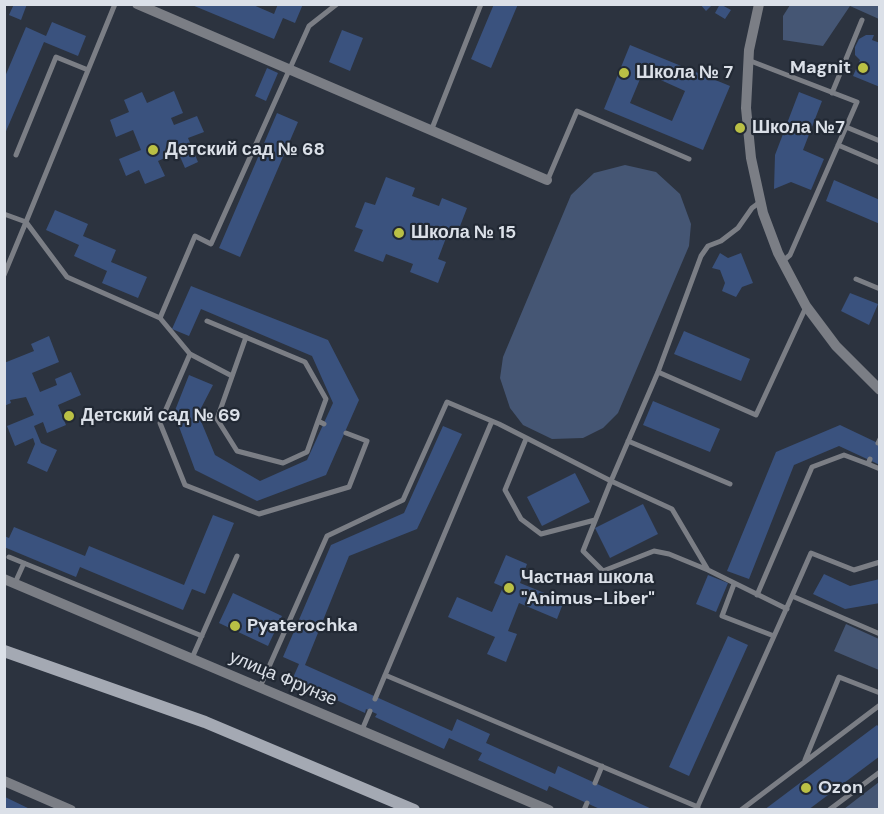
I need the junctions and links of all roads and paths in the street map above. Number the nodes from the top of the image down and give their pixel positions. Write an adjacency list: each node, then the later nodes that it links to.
1 (115, 4): 8 (lane)
2 (137, 4): 9 (street)
3 (337, 4): 9 (lane)
4 (481, 4): 12 (lane)
5 (759, 4): 7 (street)
6 (862, 20): 10 (lane)
7 (748, 60): 10 (lane); 19 (street)
8 (88, 70): 15 (lane); 21 (lane)
9 (289, 70): 12 (street); 27 (lane)
10 (832, 93): 11 (lane)
11 (846, 127): 13 (lane); 14 (lane)
12 (431, 131): 18 (street)
13 (879, 141)
14 (838, 145): 17 (lane); 22 (lane)
15 (16, 155)
16 (689, 159): 18 (lane)
17 (879, 163)
18 (547, 180)
19 (760, 202): 22 (street); 31 (lane)
20 (4, 214): 21 (lane)
21 (26, 222): 23 (lane); 27 (lane)
22 (782, 262): 26 (street)
23 (4, 275)
24 (856, 279): 25 (lane)
25 (879, 289)
26 (806, 306): 31 (lane); 33 (street)
27 (160, 318): 30 (lane)
28 (207, 321): 29 (lane)
29 (246, 337): 32 (lane); 32 (lane)
30 (190, 354): 32 (lane); 35 (lane)
31 (658, 372): 37 (lane)
32 (232, 376)
33 (879, 390)
34 (492, 421): 36 (lane); 58 (lane); 59 (lane)
35 (346, 433)
36 (526, 439): 39 (lane); 41 (lane)
37 (628, 441): 39 (lane); 40 (lane)
38 (879, 469): 50 (lane)
39 (611, 481): 41 (lane); 46 (lane)
40 (730, 484)
41 (595, 520): 46 (lane)
42 (237, 556): 54 (lane)
43 (9, 557): 45 (lane)
44 (879, 562): 51 (lane)
45 (24, 563): 48 (lane); 54 (lane)
46 (708, 570): 49 (lane)
47 (4, 579): 48 (street, улица Фрунзе)
48 (15, 584): 57 (street, улица Фрунзе)
49 (734, 584): 50 (lane); 55 (lane)
50 (757, 595): 52 (lane)
51 (792, 596): 52 (lane); 53 (lane)
52 (787, 609): 55 (lane)
53 (879, 634)
54 (202, 636): 57 (lane)
55 (774, 636): 71 (lane)
56 (4, 651): 73 (main road)
57 (192, 658): 59 (street, улица Фрунзе)
58 (385, 675): 61 (lane); 66 (lane)
59 (260, 687): 64 (street, улица Фрунзе)
60 (879, 693): 65 (lane)
61 (375, 699)
62 (879, 705): 65 (lane)
63 (370, 711): 64 (lane)
64 (362, 730): 74 (street, улица Фрунзе)
65 (804, 761): 76 (lane)
66 (602, 766): 69 (lane); 71 (lane)
67 (879, 772): 77 (lane)
68 (4, 781): 72 (street)
69 (595, 783)
70 (587, 803): 75 (lane)
71 (697, 808)
72 (71, 810)
73 (414, 810)
74 (549, 810)
75 (584, 810)
76 (741, 810)
77 (829, 810)

